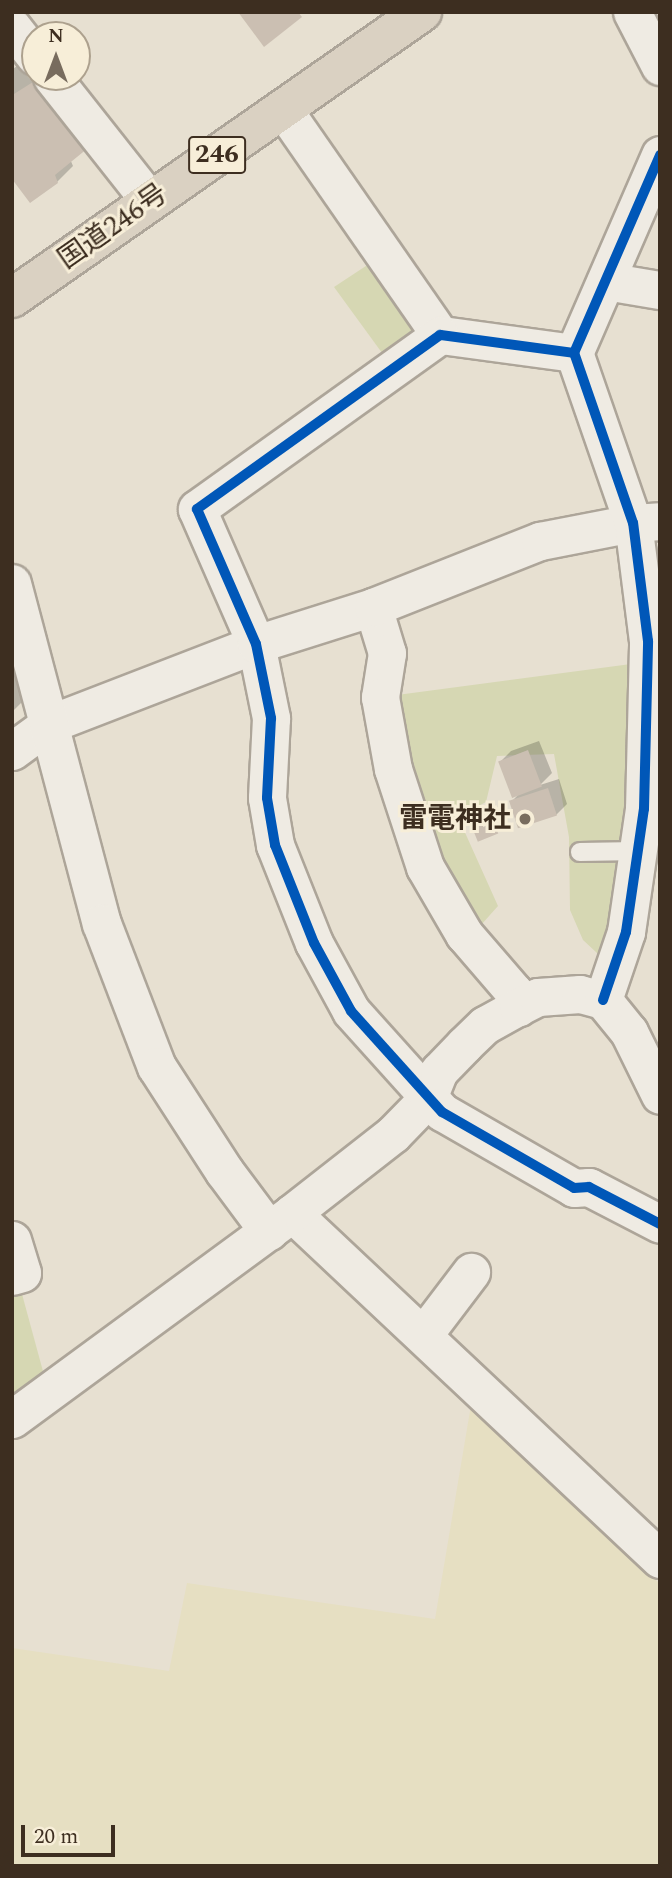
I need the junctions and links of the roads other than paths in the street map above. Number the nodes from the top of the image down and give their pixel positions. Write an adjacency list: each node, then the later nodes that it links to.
1 (422, 12): 5 (highway, 国道246号 / 246)
2 (632, 12): 3 (street)
3 (660, 66)
4 (63, 91): 7 (street)
5 (283, 109): 7 (highway, 国道246号 / 246); 11 (street)
6 (660, 155): 8 (street)
7 (150, 201): 10 (highway, 国道246号 / 246)
8 (606, 281): 9 (street); 12 (street)
9 (660, 290)
10 (12, 298)
11 (440, 335): 12 (street); 16 (street)
12 (574, 354): 13 (street)
13 (647, 522): 15 (street); 19 (street)
14 (12, 584): 17 (street)
15 (373, 607): 16 (street); 22 (street)
16 (256, 644): 17 (street); 24 (street)
17 (49, 724): 18 (street); 25 (street)
18 (12, 751)
19 (638, 851): 20 (lane); 21 (street)
20 (580, 852)
21 (603, 1000): 22 (street); 23 (street)
22 (518, 1007): 24 (street)
23 (660, 1095)
24 (428, 1098): 25 (street); 26 (street)
25 (281, 1222): 30 (street); 31 (street)
26 (660, 1224)
27 (12, 1240): 29 (street)
28 (471, 1272): 30 (street)
29 (12, 1276)
30 (424, 1334): 32 (street)
31 (12, 1419)
32 (660, 1559)

